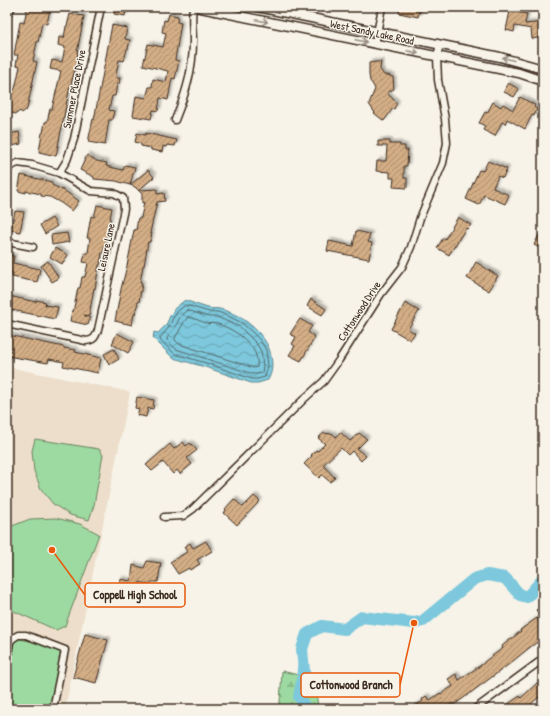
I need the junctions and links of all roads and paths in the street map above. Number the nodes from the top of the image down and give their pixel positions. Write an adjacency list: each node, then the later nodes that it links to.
1 (12, 7): 7 (street)
2 (101, 7): 15 (street, Summer Place Drive)
3 (193, 7): 14 (street)
4 (196, 7): 9 (main road, West Sandy Lake Road, one-way to 9)
5 (258, 7): 8 (main road, West Sandy Lake Road)
6 (382, 7): 8 (street)
7 (7, 15)
8 (377, 32): 9 (street); 10 (main road, West Sandy Lake Road)
9 (375, 44): 11 (main road, West Sandy Lake Road, one-way to 11)
10 (440, 44): 11 (street, Cottonwood Drive); 12 (main road, West Sandy Lake Road, one-way to 10)
11 (437, 57): 13 (main road, West Sandy Lake Road); 20 (street, Cottonwood Drive)
12 (543, 69)
13 (543, 81)
14 (175, 120)
15 (59, 173): 16 (street, Leisure Lane); 19 (street, Leisure Lane)
16 (7, 175)
17 (7, 242): 18 (street)
18 (33, 247)
19 (7, 324)
20 (164, 517)
21 (7, 658): 23 (street)
22 (543, 658): 24 (street)
23 (53, 709)
24 (475, 709)

